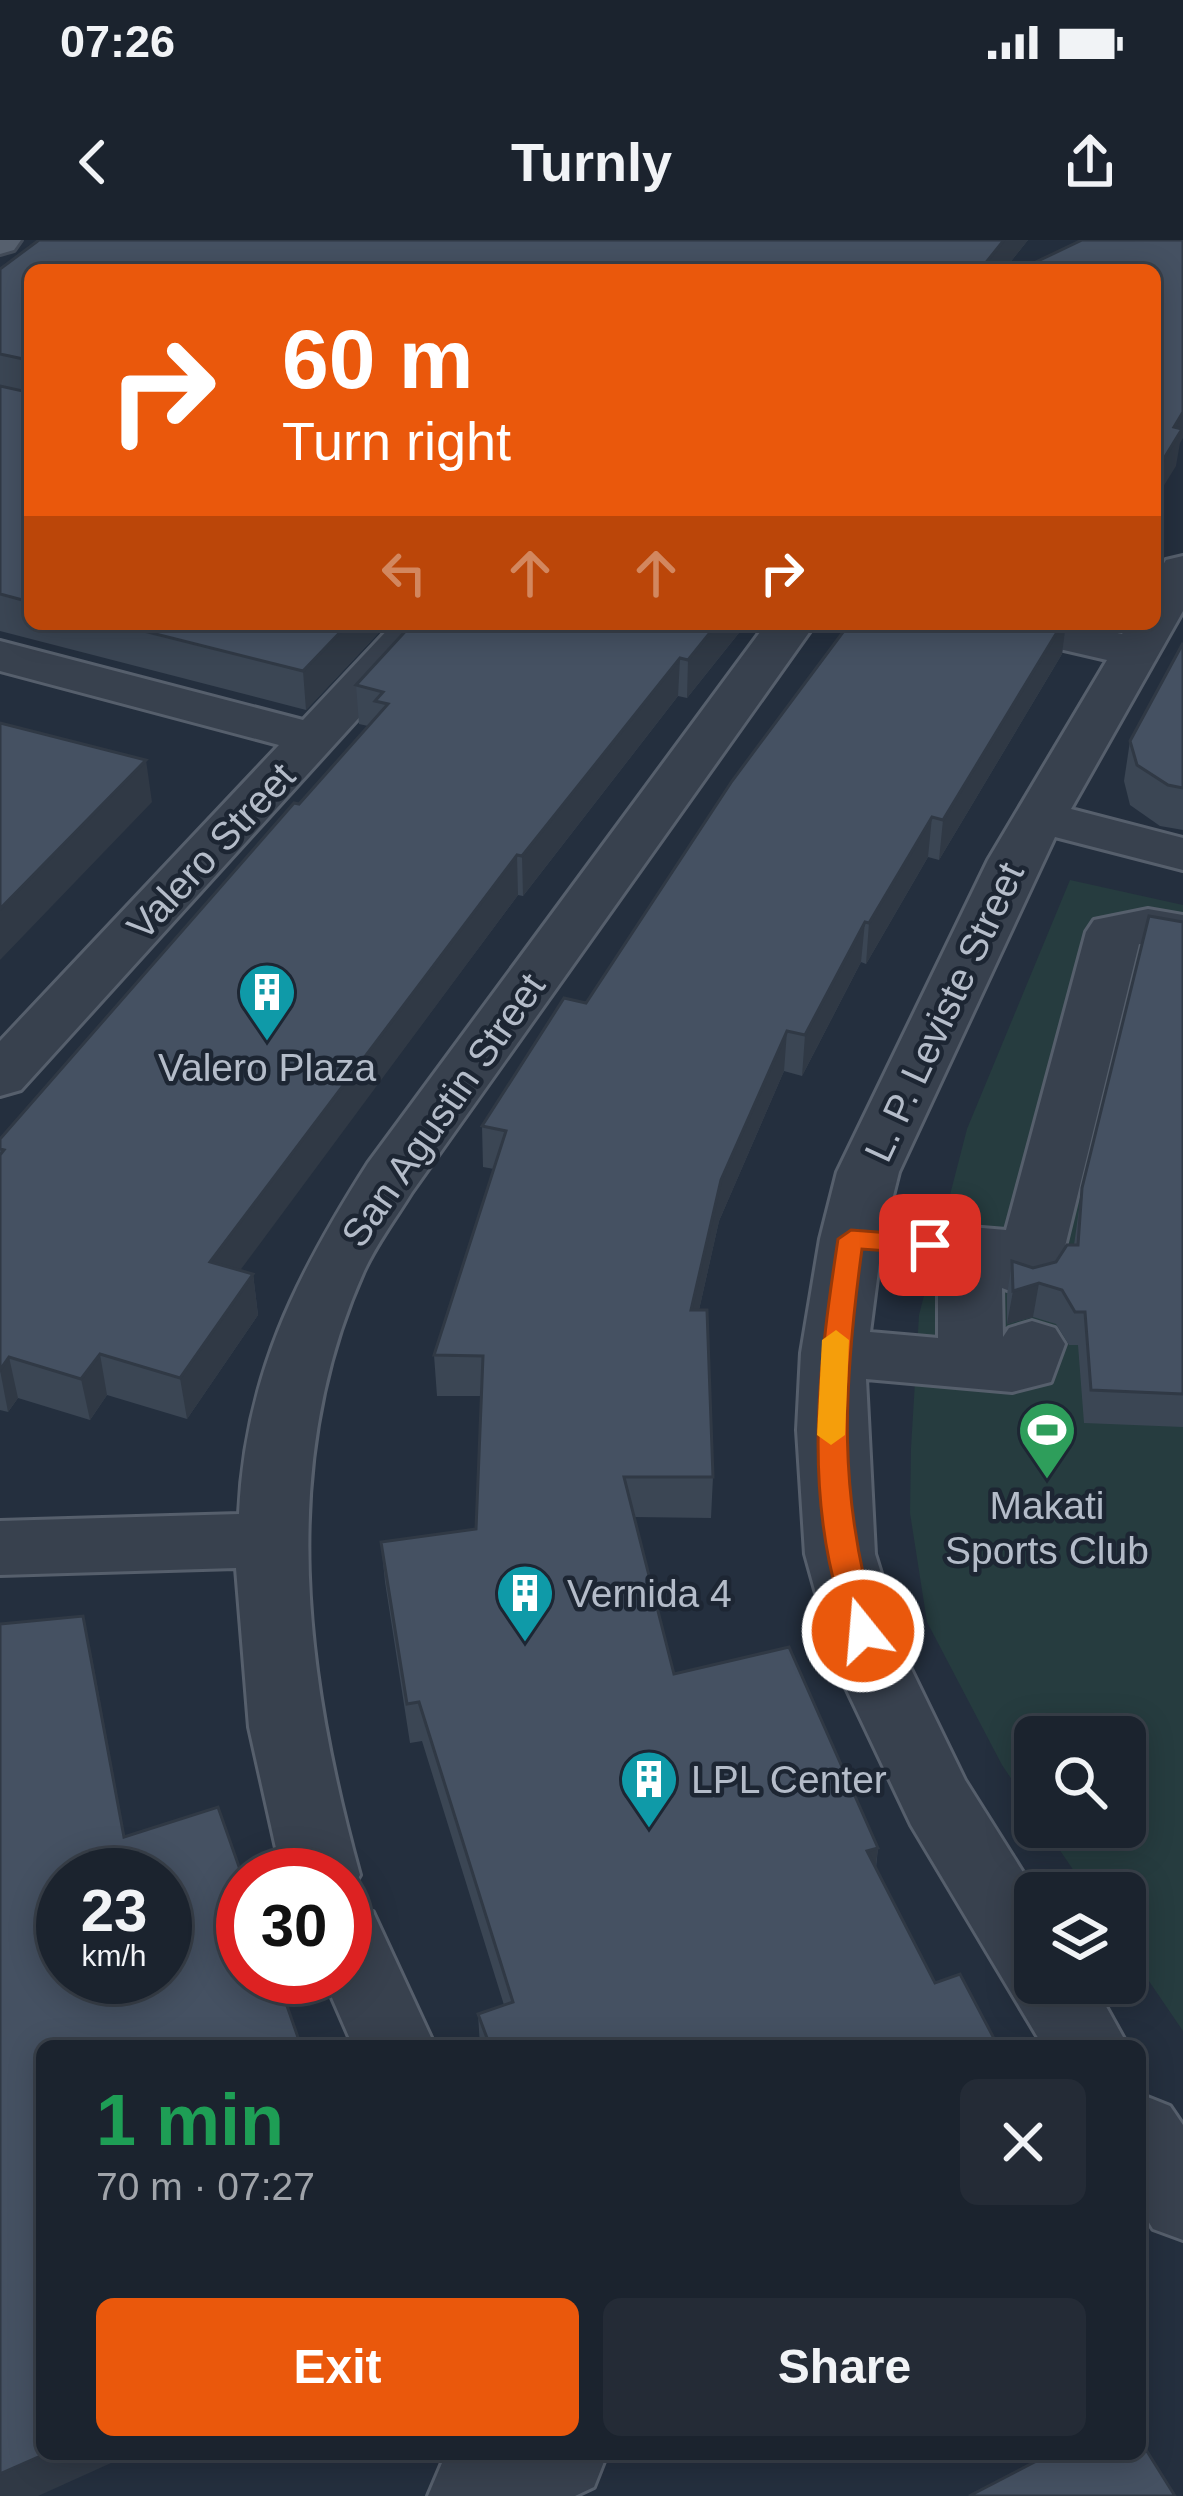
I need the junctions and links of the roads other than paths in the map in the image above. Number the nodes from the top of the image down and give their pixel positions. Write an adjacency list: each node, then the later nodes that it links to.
1 (1183, 570): 2 (street, L. P. Leviste Street)
2 (1161, 609)
3 (415, 630): 8 (street, Valero Street)
4 (787, 630): 18 (street, San Agustin Street)
5 (1114, 630): 6 (street)
6 (1148, 632): 9 (street, L. P. Leviste Street)
7 (0, 656): 8 (street)
8 (316, 740): 12 (street, Valero Street)
9 (1037, 817): 10 (street); 13 (street, L. P. Leviste Street)
10 (1183, 854)
11 (1183, 932): 14 (street)
12 (0, 1077)
13 (851, 1239): 14 (street); 16 (street, L. P. Leviste Street)
14 (1008, 1258): 17 (street)
15 (1032, 1344): 17 (street)
16 (834, 1353): 17 (street); 21 (street, L. P. Leviste Street)
17 (971, 1364)
18 (270, 1540): 19 (street); 20 (street, San Agustin Street)
19 (0, 1548)
20 (314, 1848)
21 (1014, 1927)
22 (372, 1997): 24 (street)
23 (1061, 2004): 25 (street)
24 (391, 2040)
25 (1083, 2040)
26 (549, 2460): 28 (street)
27 (577, 2460): 29 (street)
28 (475, 2496)
29 (596, 2496)

